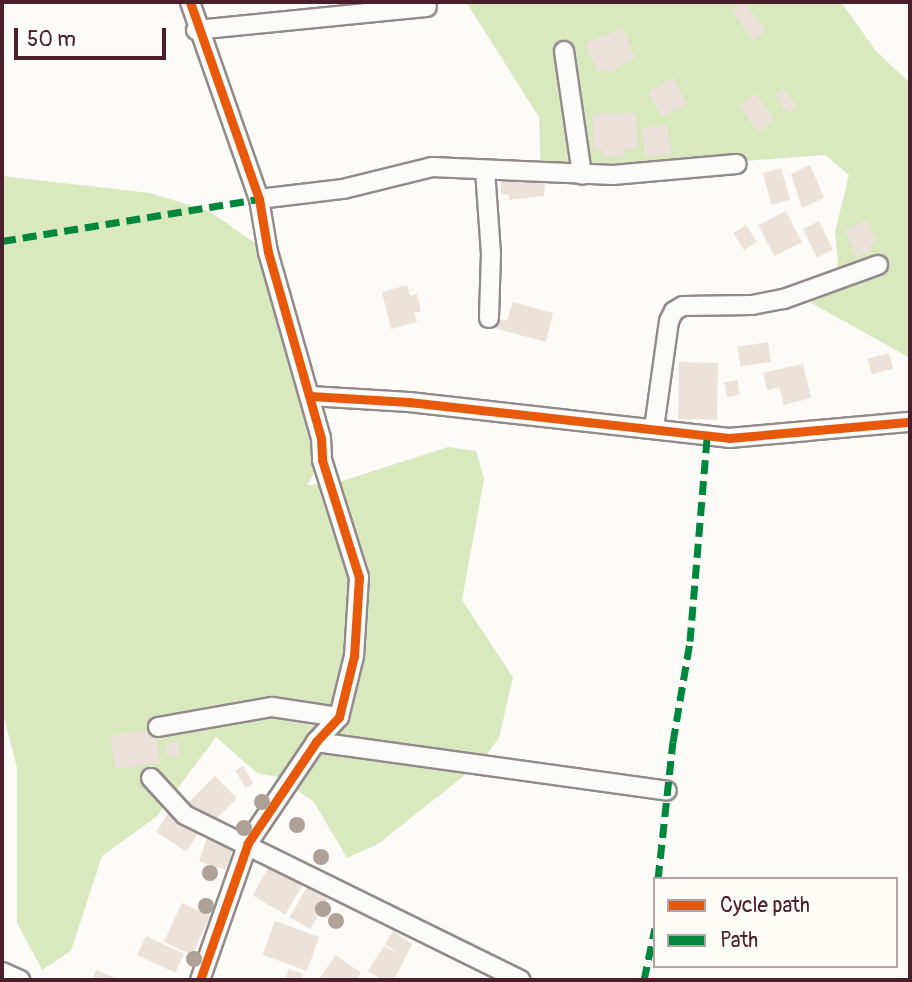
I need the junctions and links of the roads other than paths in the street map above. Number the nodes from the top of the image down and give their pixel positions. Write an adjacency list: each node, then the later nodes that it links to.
1 (190, 2): 3 (street)
2 (427, 7): 3 (street)
3 (196, 30): 8 (street)
4 (564, 51): 7 (street)
5 (737, 164): 7 (street)
6 (485, 170): 7 (street); 8 (street); 10 (street)
7 (582, 175)
8 (259, 199): 11 (street)
9 (878, 265): 13 (street)
10 (489, 318)
11 (310, 396): 13 (street); 14 (street)
12 (910, 422): 13 (street)
13 (654, 428)
14 (339, 718): 15 (street); 16 (street)
15 (158, 727)
16 (316, 742): 18 (street); 19 (street)
17 (151, 778): 19 (street)
18 (667, 791)
19 (248, 843): 22 (street); 23 (street)
20 (2, 972): 21 (street)
21 (20, 980)
22 (200, 980)
23 (521, 980)

